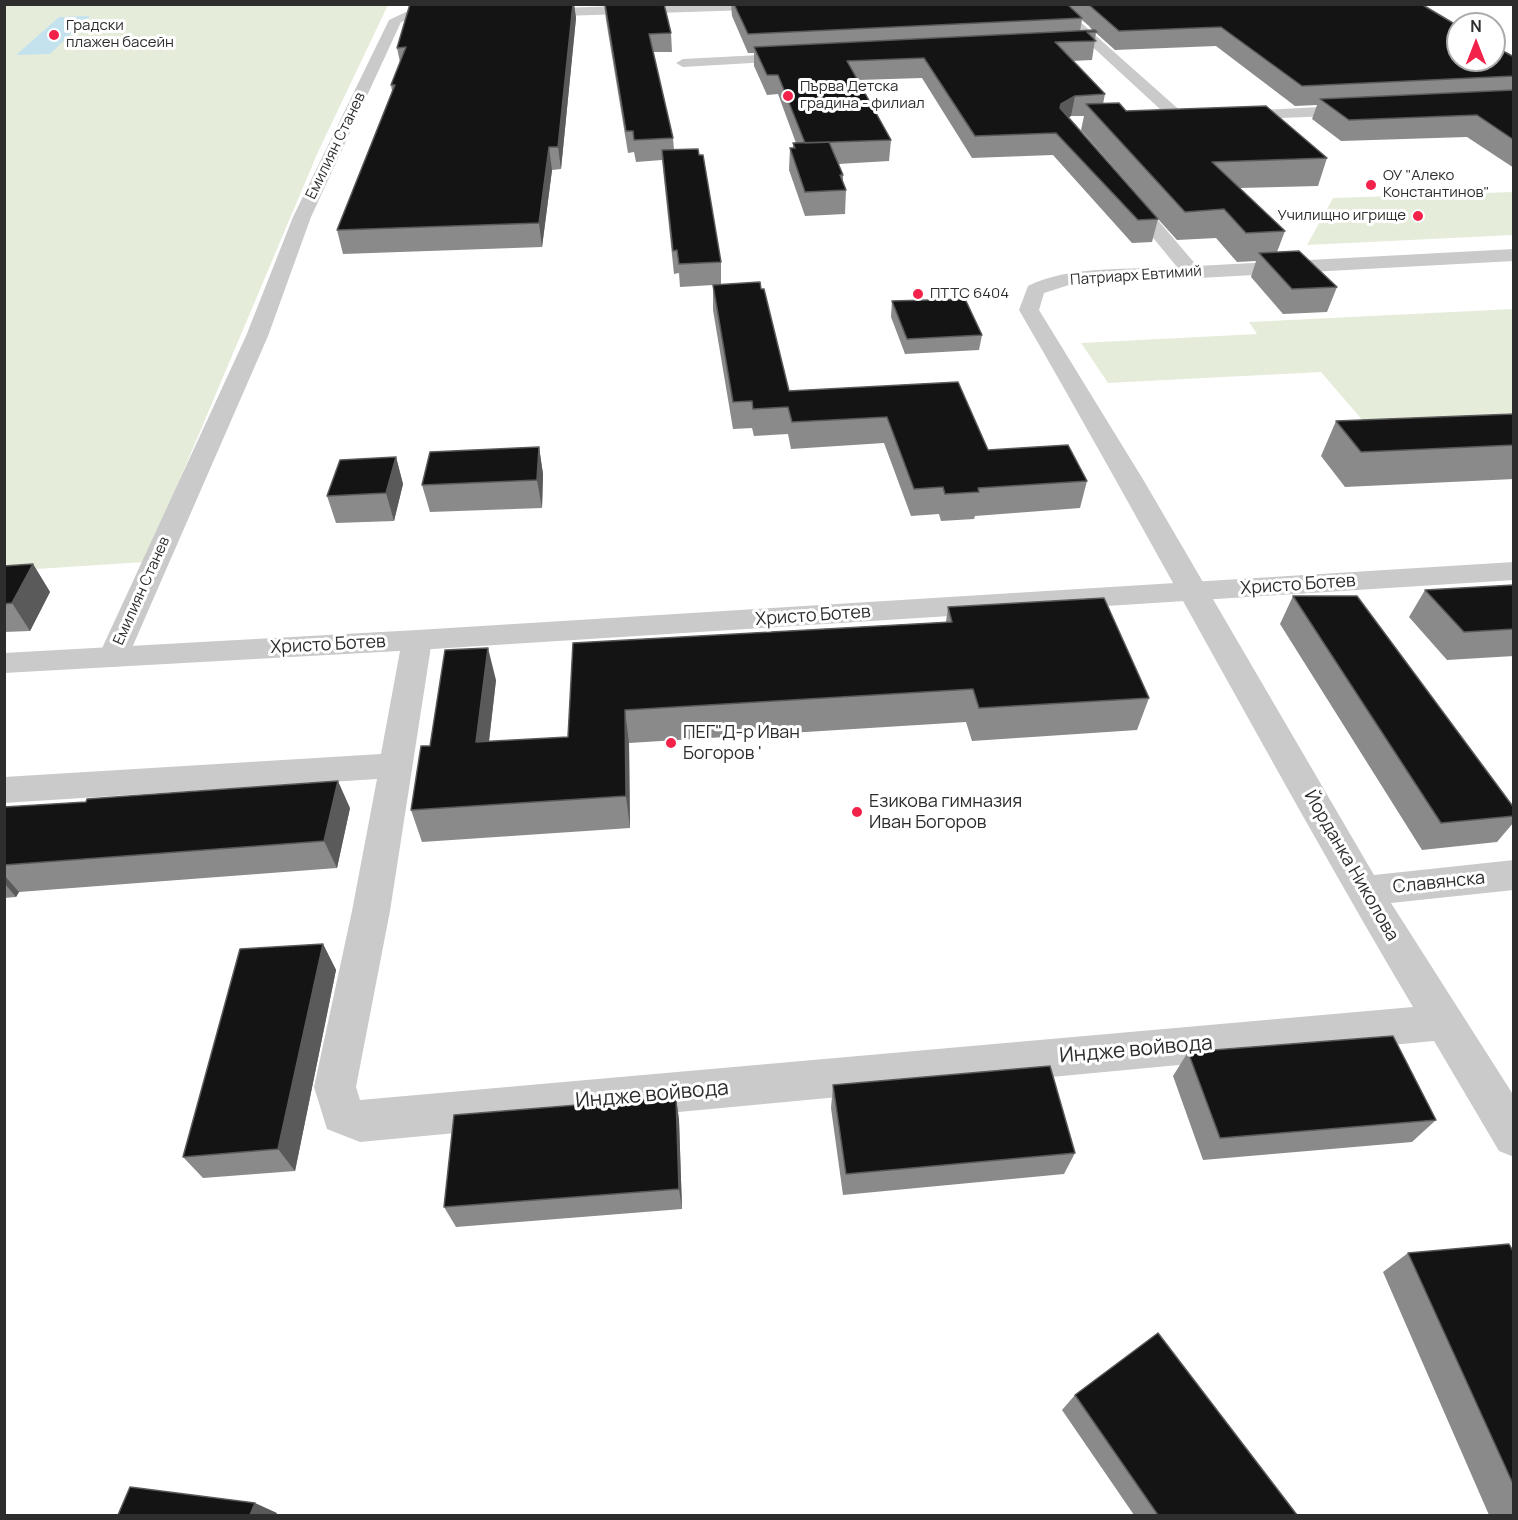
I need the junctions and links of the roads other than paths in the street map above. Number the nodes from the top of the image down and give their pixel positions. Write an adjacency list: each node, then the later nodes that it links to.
1 (813, 4): 3 (street)
2 (1052, 4): 5 (street)
3 (507, 13)
4 (471, 14): 18 (street, Емилиян Станев)
5 (1095, 44): 6 (street); 10 (street)
6 (1071, 45)
7 (813, 57): 8 (street)
8 (683, 63)
9 (1380, 109): 10 (street)
10 (1180, 119): 11 (street)
11 (1156, 120)
12 (1112, 177): 14 (street)
13 (1514, 255): 14 (street, Патриарх Евтимий)
14 (1191, 272): 16 (street, Патриарх Евтимий)
15 (1514, 571): 16 (street, Христо Ботев)
16 (1194, 592): 17 (street, Христо Ботев); 23 (street, Йорданка Николова)
17 (417, 640): 18 (street, Христо Ботев); 20 (street, Индже войвода)
18 (112, 657): 19 (street, Христо Ботев)
19 (4, 663)
20 (394, 766): 21 (street); 24 (street, Индже войвода)
21 (4, 790)
22 (1514, 875): 23 (street, Славянска)
23 (1364, 891): 24 (street, Йорданка Николова)
24 (1444, 1022): 25 (street, Йорданка Николова)
25 (1514, 1136)

